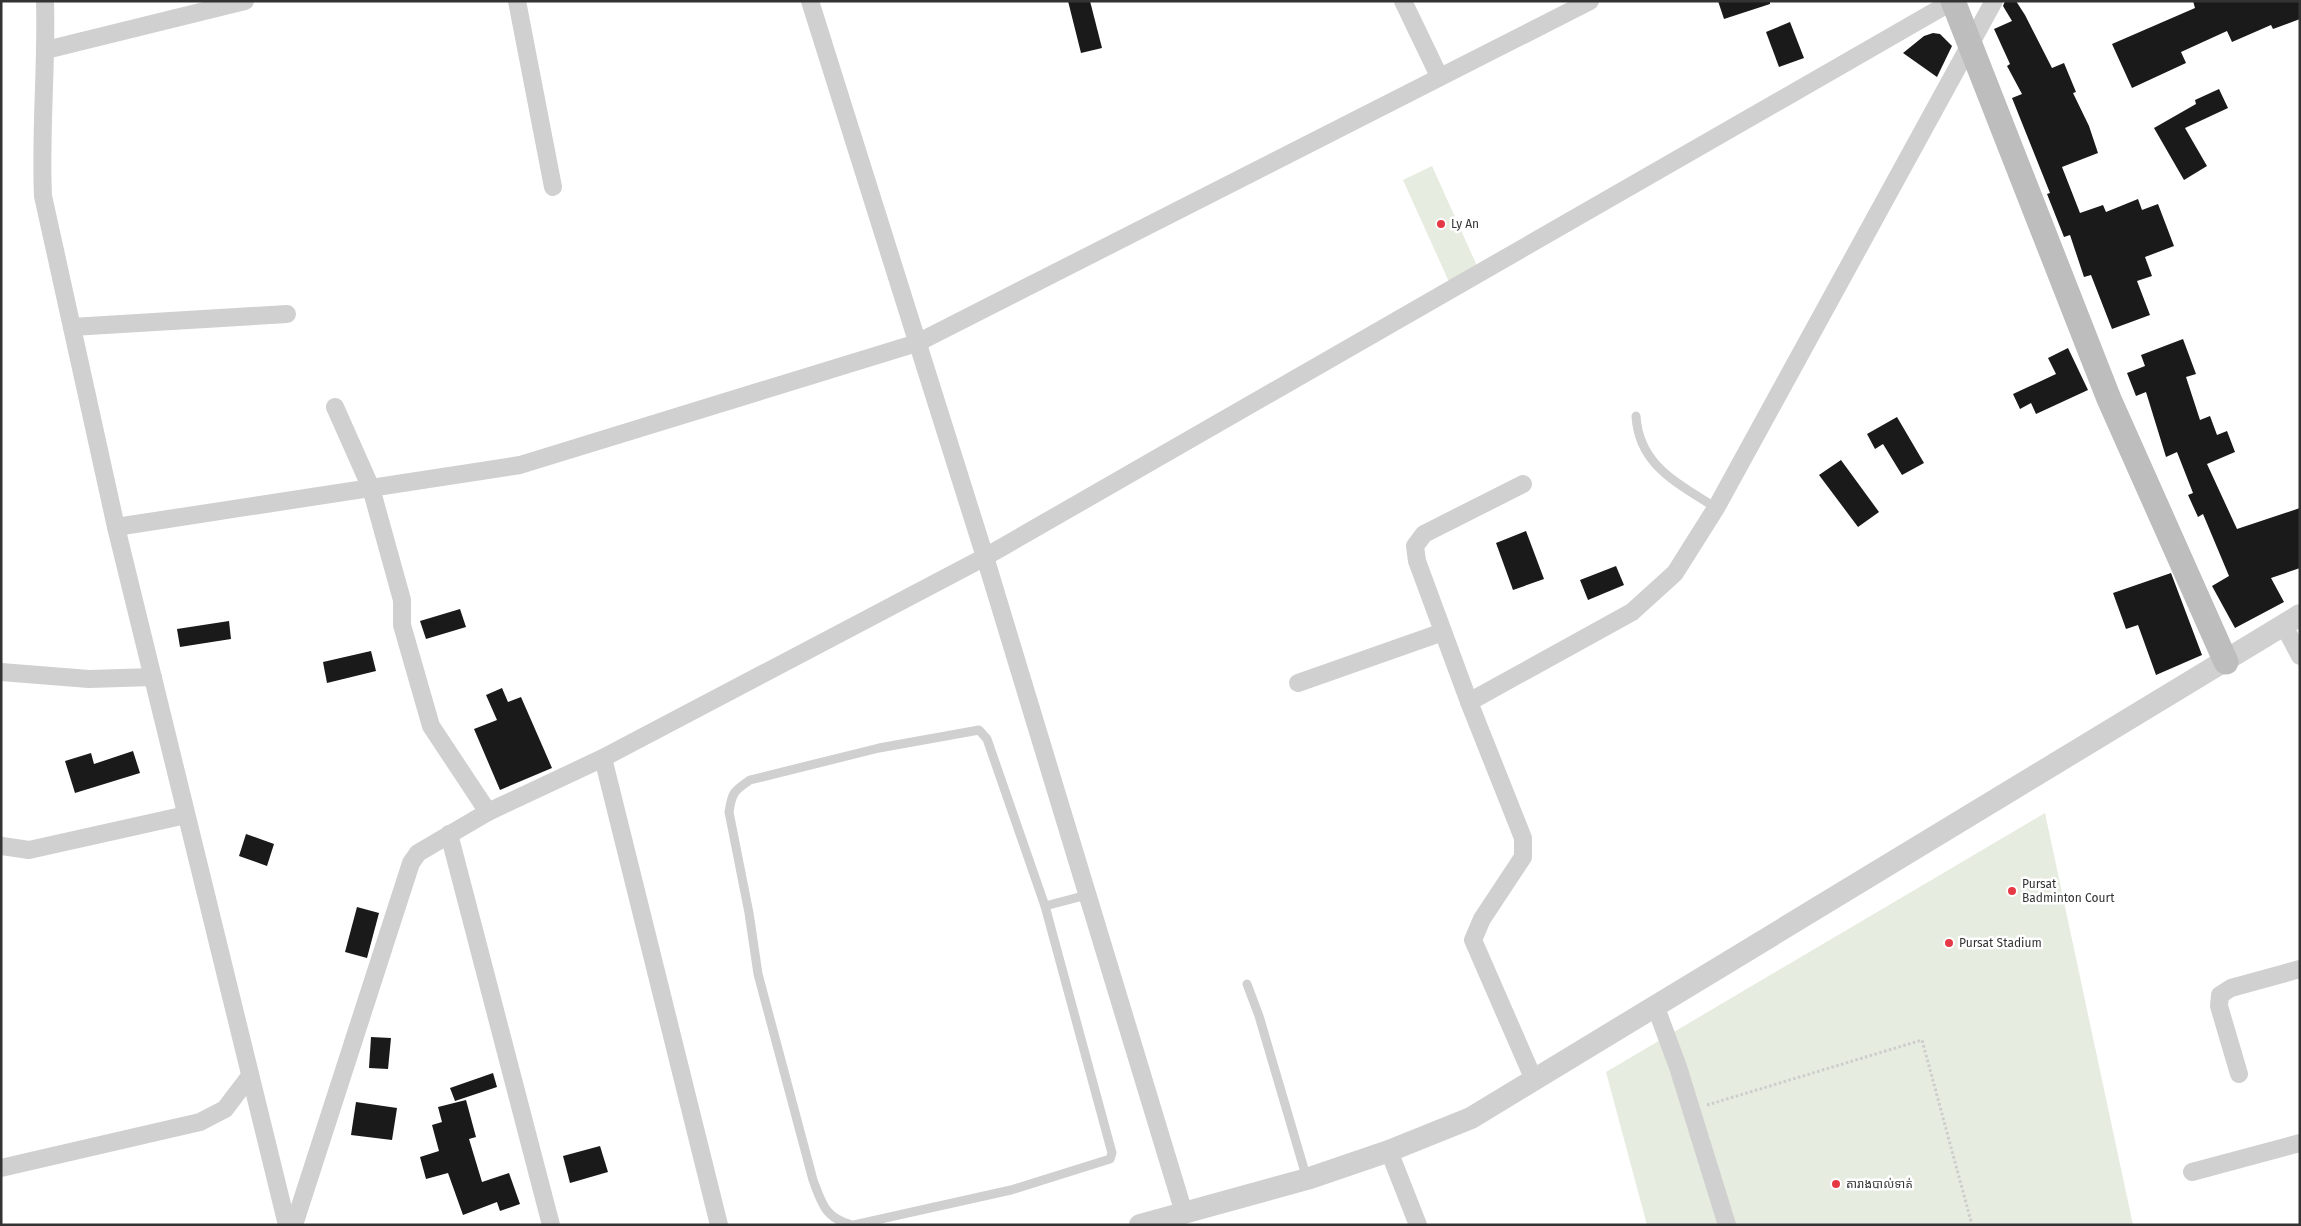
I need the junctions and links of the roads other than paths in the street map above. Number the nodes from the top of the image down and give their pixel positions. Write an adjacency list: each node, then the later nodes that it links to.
1 (45, 1): 10 (street)
2 (245, 1): 10 (street)
3 (517, 1): 12 (street)
4 (810, 1): 15 (street)
5 (1402, 1): 11 (street)
6 (1590, 1): 11 (street)
7 (1953, 1): 9 (main road); 22 (street)
8 (1994, 1): 9 (street)
9 (1970, 46): 20 (street); 26 (main road)
10 (46, 50): 14 (street)
11 (1439, 76): 15 (street)
12 (553, 187)
13 (287, 314): 14 (street)
14 (72, 327): 21 (street)
15 (917, 342): 19 (street); 22 (street)
16 (335, 407): 19 (street)
17 (1636, 416): 20 (lane)
18 (1523, 484): 24 (street)
19 (371, 488): 21 (street); 32 (street)
20 (1716, 508): 30 (street)
21 (116, 527): 28 (street)
22 (985, 557): 31 (street); 36 (street)
23 (2292, 621): 25 (street); 26 (street)
24 (1443, 632): 29 (street); 30 (street)
25 (2300, 656)
26 (2226, 662): 40 (street)
27 (1, 672): 28 (street)
28 (152, 677): 33 (street)
29 (1298, 684)
30 (1468, 702): 43 (street)
31 (603, 758): 32 (street); 53 (street)
32 (488, 812): 34 (street)
33 (186, 815): 35 (street); 42 (street)
34 (450, 834): 51 (street); 52 (street)
35 (2, 846)
36 (1087, 895): 37 (lane); 49 (street)
37 (1045, 906): 54 (lane); 54 (lane)
38 (2300, 969): 41 (street)
39 (1247, 984): 48 (lane)
40 (1655, 1005): 43 (street); 57 (street)
41 (2239, 1074)
42 (250, 1076): 46 (street); 50 (street)
43 (1534, 1080): 45 (street)
44 (2300, 1143): 47 (street)
45 (1389, 1151): 48 (street); 56 (street)
46 (1, 1168)
47 (2192, 1172)
48 (1307, 1179): 49 (street)
49 (1186, 1219): 55 (street)
50 (287, 1225)
51 (294, 1225)
52 (551, 1225)
53 (719, 1225)
54 (853, 1225)
55 (1140, 1225)
56 (1418, 1225)
57 (1727, 1225)

